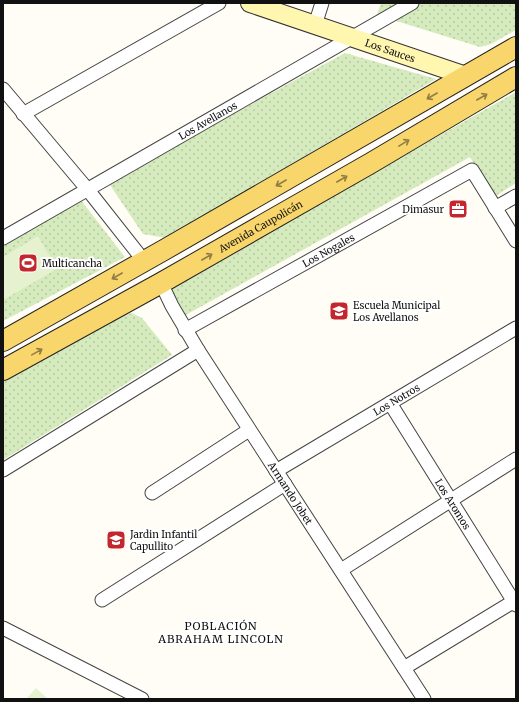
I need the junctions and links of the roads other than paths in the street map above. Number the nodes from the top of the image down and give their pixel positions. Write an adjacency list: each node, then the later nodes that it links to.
1 (218, 3): 11 (street)
2 (250, 3): 5 (street, Los Sauces)
3 (322, 3): 5 (street)
4 (412, 3): 6 (street, Los Avellanos)
5 (315, 25): 6 (street, Los Sauces)
6 (352, 38): 9 (street, Los Sauces); 13 (street, Los Avellanos)
7 (516, 47): 9 (main road)
8 (516, 75): 9 (main road); 12 (main road, Avenida Caupolicán, one-way to 8)
9 (466, 76): 12 (main road); 15 (main road, one-way to 15)
10 (3, 90): 11 (street)
11 (23, 114): 13 (street)
12 (448, 116): 20 (main road, Avenida Caupolicán, one-way to 12)
13 (88, 190): 17 (street, Los Avellanos); 19 (street)
14 (516, 196): 16 (street)
15 (253, 199): 19 (main road); 20 (main road)
16 (495, 208): 18 (street); 22 (street, Los Nogales)
17 (3, 238)
18 (516, 241)
19 (144, 260): 23 (main road, one-way to 23)
20 (161, 284): 22 (street, Armando Jobet); 25 (main road, Avenida Caupolicán, one-way to 20)
21 (516, 328): 26 (street, Los Notros)
22 (186, 330): 24 (street, Armando Jobet)
23 (3, 341)
24 (198, 350): 27 (street, Armando Jobet); 29 (street)
25 (3, 370)
26 (390, 403): 30 (street, Los Notros); 33 (street, Los Aromos)
27 (249, 430): 30 (street, Armando Jobet); 32 (street)
28 (516, 460): 33 (street)
29 (3, 470)
30 (276, 471): 31 (street, Armando Jobet)
31 (285, 484): 34 (street, Armando Jobet); 35 (street)
32 (152, 493)
33 (451, 500): 34 (street); 36 (street, Los Aromos)
34 (341, 570): 38 (street, Armando Jobet)
35 (102, 600)
36 (515, 602): 38 (street)
37 (3, 628): 39 (street)
38 (404, 668): 40 (street, Armando Jobet)
39 (142, 699)
40 (424, 699)

